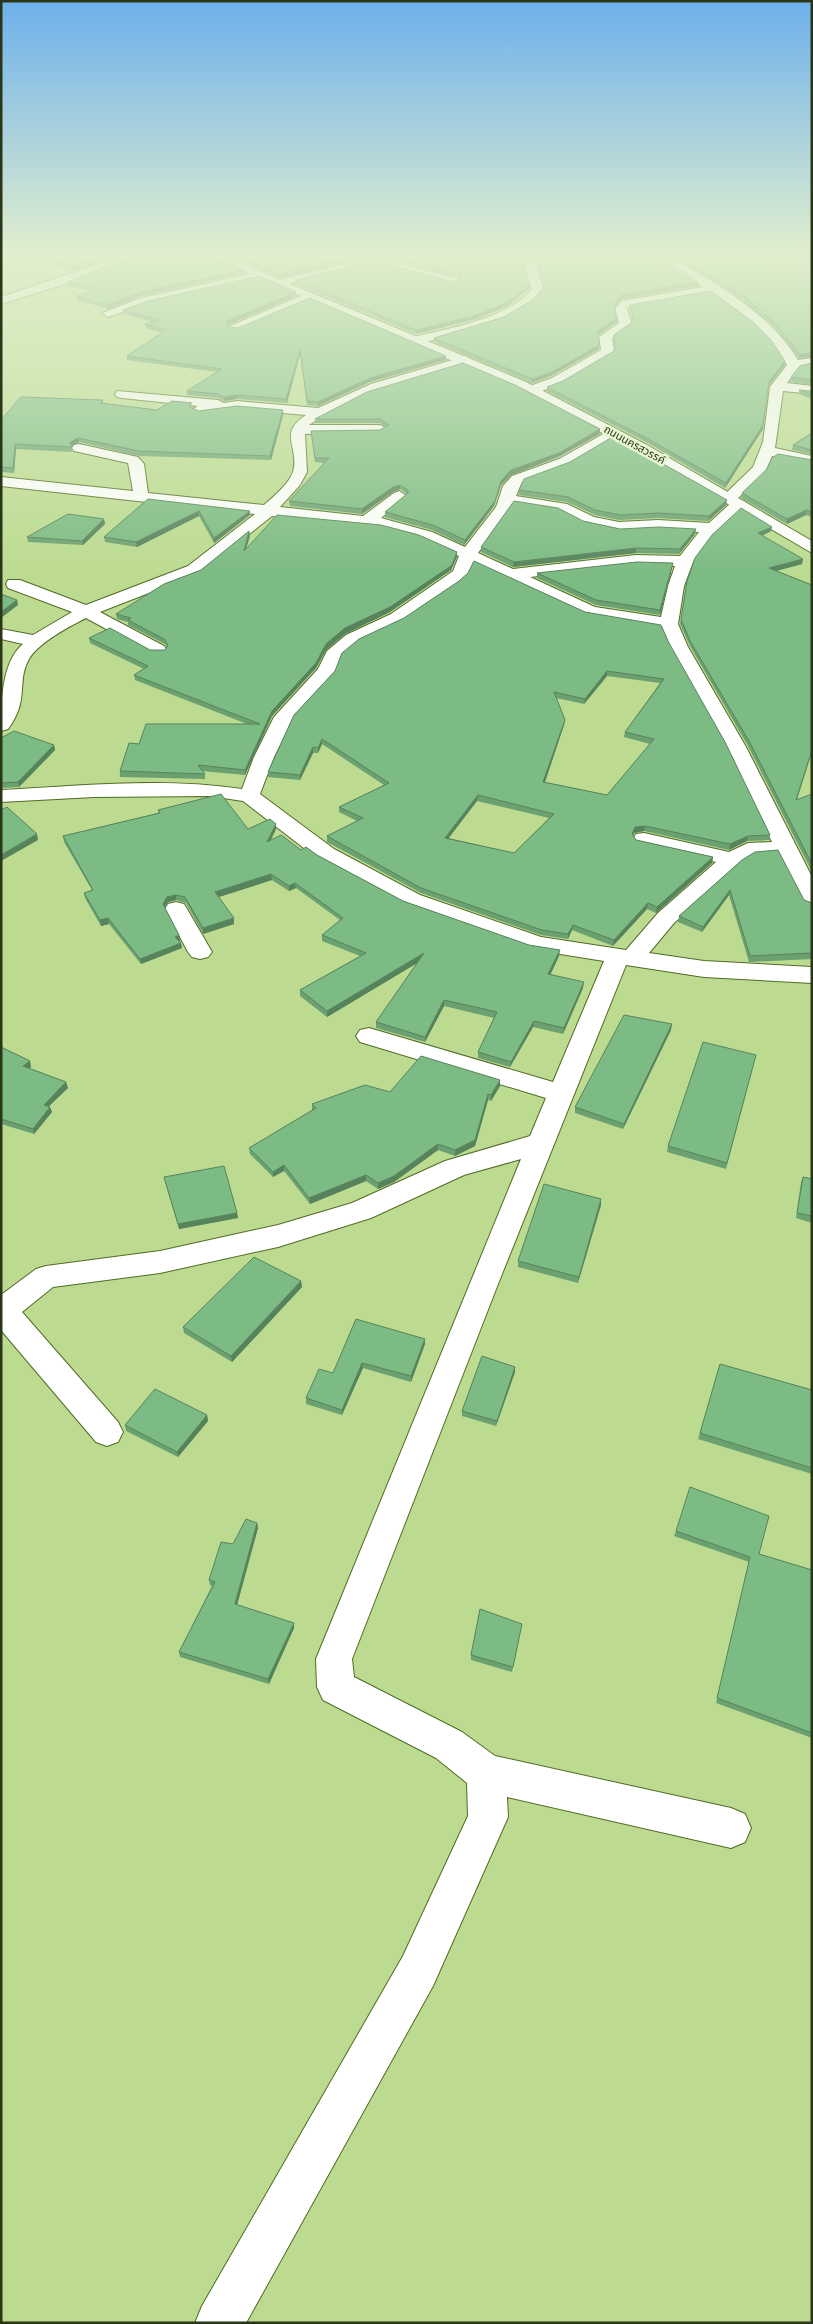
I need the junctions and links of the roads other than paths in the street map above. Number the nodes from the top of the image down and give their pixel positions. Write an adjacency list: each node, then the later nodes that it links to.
1 (594, 359): 7 (street)
2 (790, 359): 5 (street)
3 (466, 360): 7 (street, ถนนนครสวรรค์); 12 (street)
4 (812, 362): 5 (street)
5 (794, 365): 6 (street)
6 (778, 386): 8 (street); 18 (street)
7 (532, 390): 16 (street, ถนนนครสวรรค์)
8 (812, 390)
9 (267, 393): 12 (street)
10 (122, 394): 11 (street)
11 (237, 406): 12 (street); 13 (street)
12 (328, 408): 15 (street)
13 (198, 410)
14 (380, 429): 15 (street)
15 (298, 430): 25 (street)
16 (614, 432): 23 (street); 24 (street, ถนนนครสวรรค์)
17 (79, 448): 21 (street)
18 (766, 451): 19 (street); 24 (street)
19 (812, 460)
20 (1, 481): 21 (street)
21 (142, 495): 25 (street)
22 (399, 496): 26 (street)
23 (507, 499): 27 (street); 29 (street)
24 (734, 501): 27 (street); 28 (street, ถนนนครสวรรค์)
25 (269, 510): 26 (street); 33 (street)
26 (367, 521): 29 (street)
27 (713, 528): 30 (street)
28 (812, 548)
29 (468, 554): 31 (street); 40 (street)
30 (684, 562): 31 (street); 34 (street)
31 (511, 574): 34 (street)
32 (14, 584): 33 (street)
33 (86, 611): 36 (street); 37 (street)
34 (670, 624): 42 (street)
35 (1, 634): 36 (street)
36 (37, 642): 38 (street)
37 (158, 650)
38 (1, 725)
39 (1, 796): 40 (street)
40 (249, 796): 47 (street)
41 (644, 839): 43 (street)
42 (785, 847): 43 (street); 44 (street)
43 (732, 859): 47 (street)
44 (812, 900)
45 (176, 909): 46 (street)
46 (200, 952)
47 (624, 959): 48 (street); 50 (street)
48 (812, 975)
49 (369, 1036): 50 (street)
50 (561, 1093): 51 (street)
51 (540, 1143): 52 (street); 54 (street)
52 (2, 1311): 53 (street)
53 (107, 1432)
54 (486, 1773): 55 (street); 56 (street)
55 (731, 1828)
56 (219, 2323)

